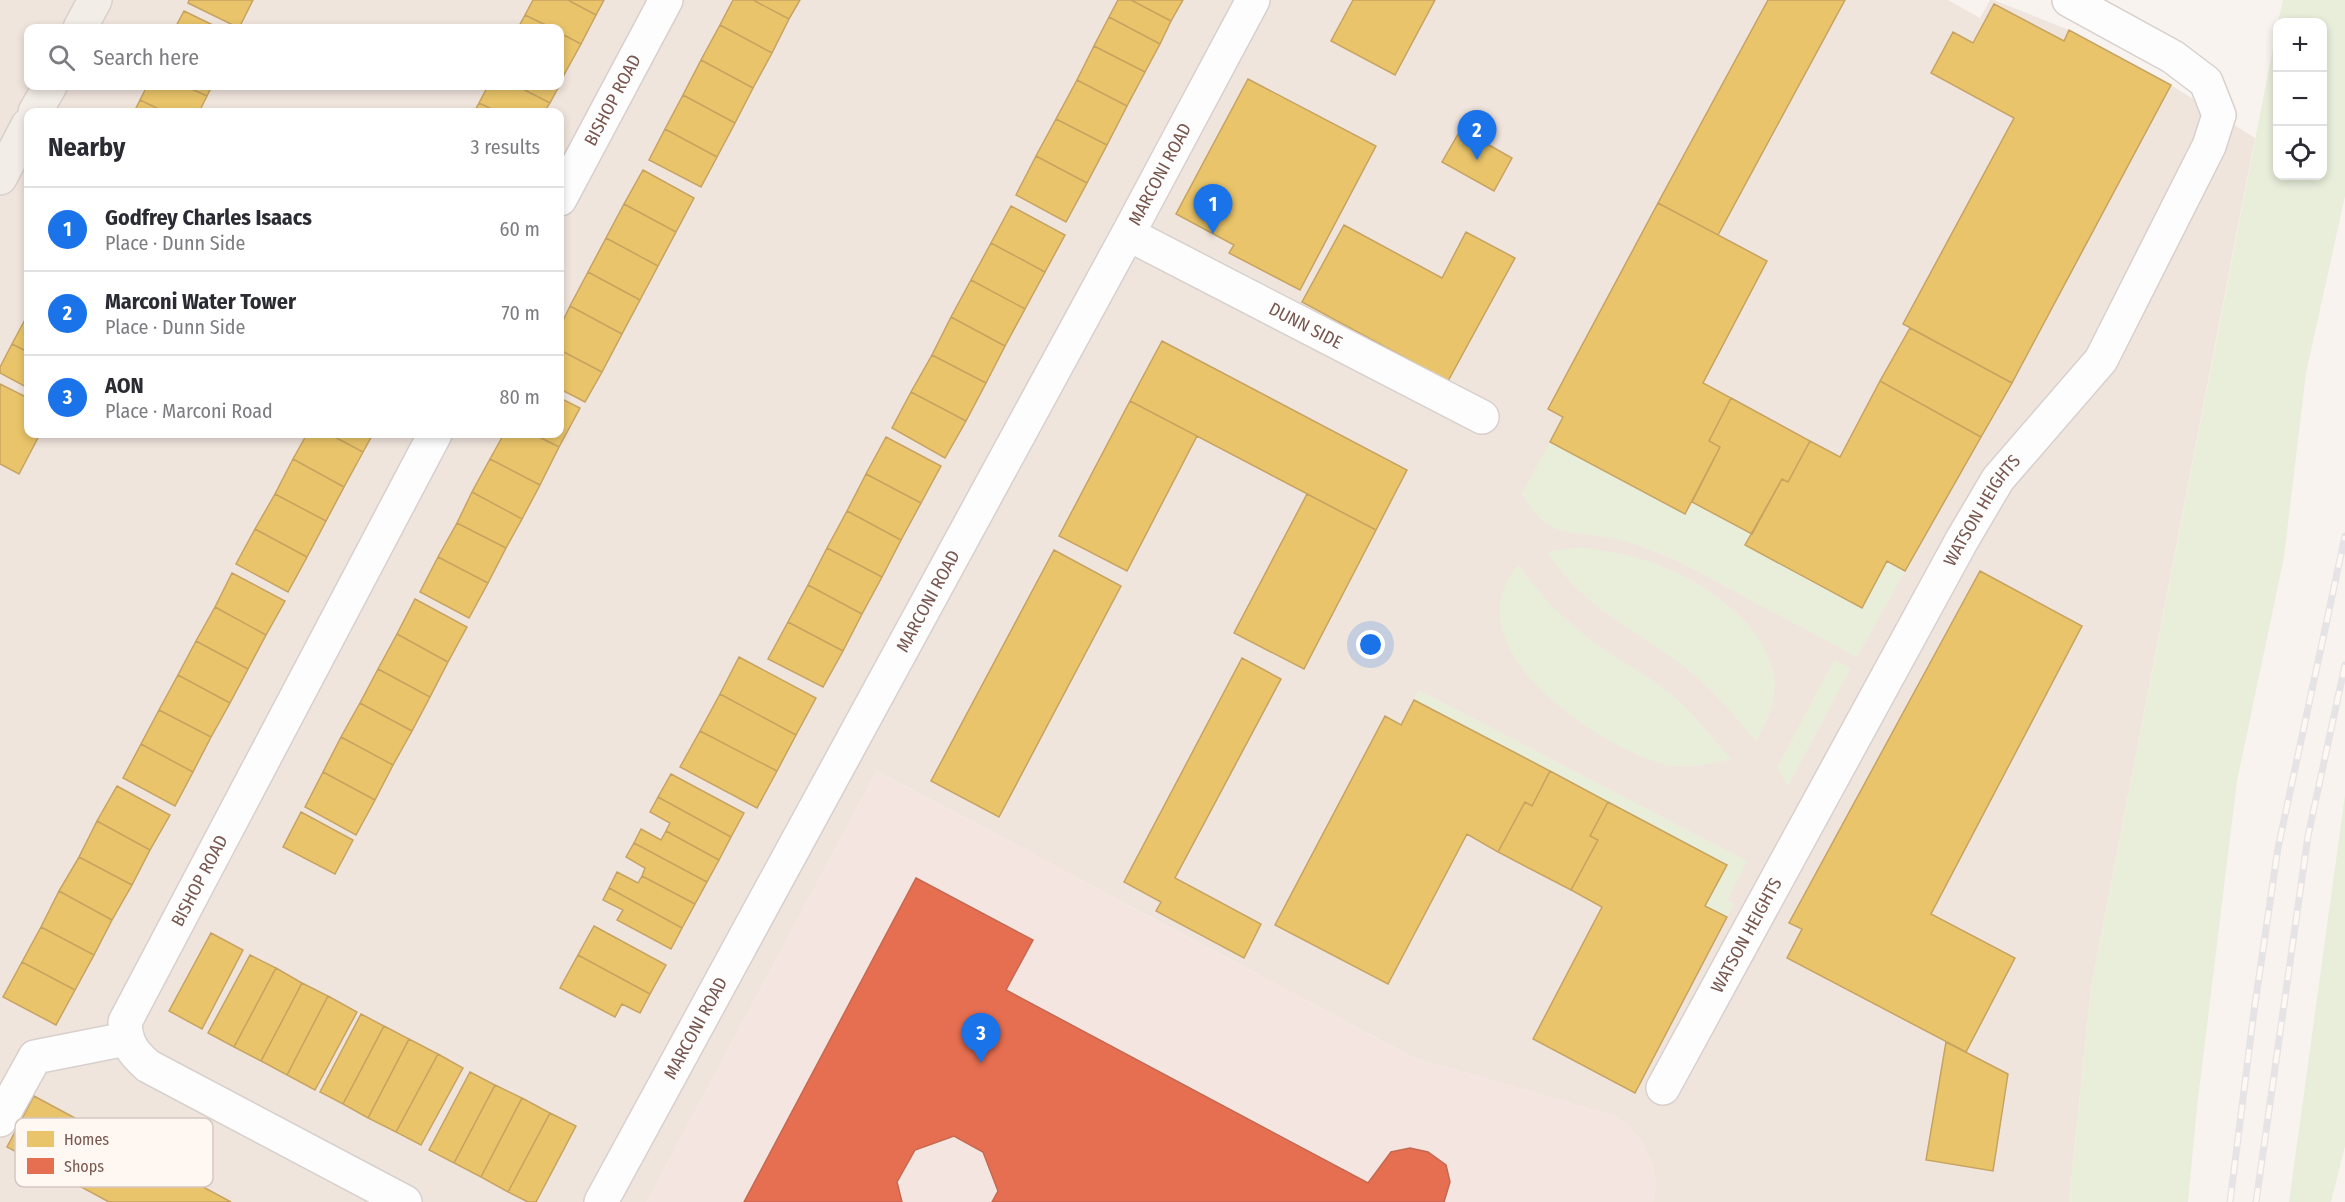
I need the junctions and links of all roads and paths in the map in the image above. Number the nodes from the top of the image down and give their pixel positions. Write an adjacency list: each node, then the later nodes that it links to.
1 (95, 0): 5 (main road)
2 (666, 0): 10 (street, BISHOP ROAD)
3 (1253, 0): 11 (street, MARCONI ROAD)
4 (2069, 0): 15 (street, WATSON HEIGHTS)
5 (82, 24)
6 (48, 90): 7 (main road)
7 (37, 108)
8 (24, 133): 9 (main road)
9 (0, 178)
10 (564, 191)
11 (1128, 234): 12 (street, DUNN SIDE); 18 (street, MARCONI ROAD)
12 (1482, 417)
13 (433, 438): 14 (street, BISHOP ROAD)
14 (126, 1039): 16 (street); 17 (street)
15 (1664, 1088)
16 (0, 1120)
17 (405, 1202)
18 (601, 1202)

